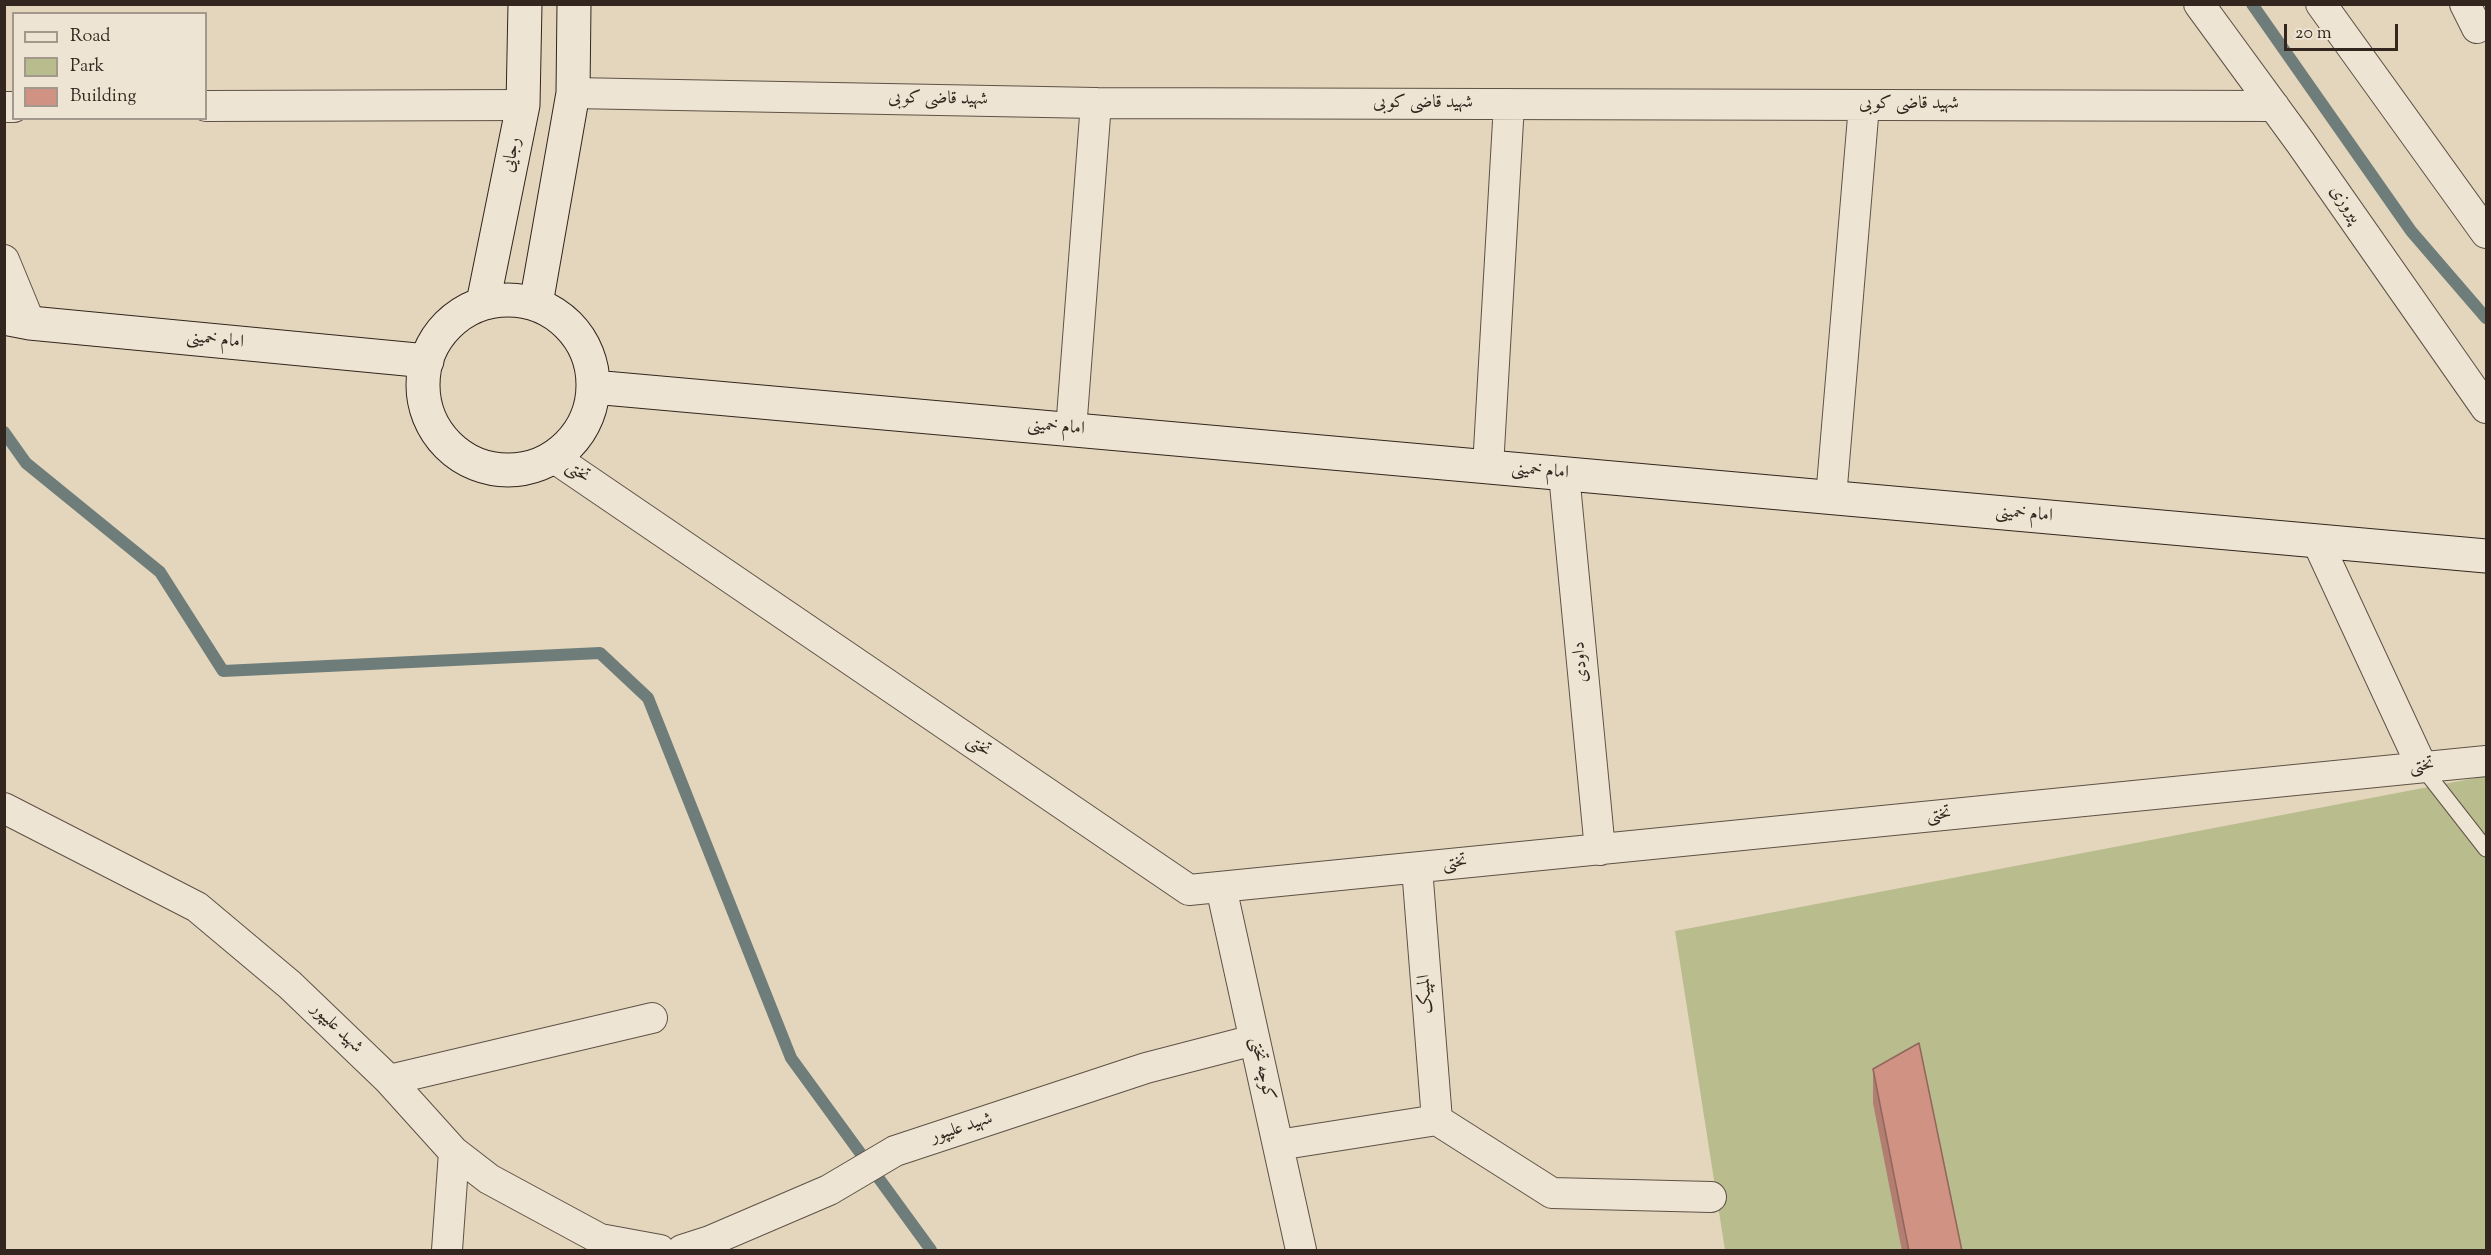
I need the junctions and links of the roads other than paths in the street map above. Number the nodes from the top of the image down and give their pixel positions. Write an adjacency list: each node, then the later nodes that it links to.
1 (525, 4): 8 (main road, رجایی)
2 (574, 4): 5 (main road)
3 (2199, 4): 11 (street, پیروزی)
4 (2321, 4): 12 (street)
5 (573, 93): 6 (street, شهید قاضی کوبی); 15 (main road)
6 (1096, 103): 7 (street, شهید قاضی کوبی); 20 (street)
7 (1509, 104): 9 (street, شهید قاضی کوبی); 22 (street)
8 (523, 105): 10 (street); 14 (main road, رجایی)
9 (1864, 105): 11 (street, شهید قاضی کوبی); 24 (street)
10 (207, 106)
11 (2274, 106): 19 (street, پیروزی)
12 (2487, 233)
13 (4, 260): 16 (street)
14 (483, 303): 15 (main road); 17 (main road)
15 (536, 304): 18 (main road)
16 (17, 320): 17 (main road, امام خمینی)
17 (426, 361): 21 (main road)
18 (593, 387): 20 (main road, امام خمینی); 21 (main road)
19 (2487, 408)
20 (1071, 430): 22 (main road, امام خمینی)
21 (553, 457): 33 (street, تختی)
22 (1488, 467): 23 (main road, امام خمینی)
23 (1564, 474): 24 (main road, امام خمینی); 31 (street, داودی)
24 (1831, 498): 25 (main road, امام خمینی)
25 (2317, 541): 26 (main road, امام خمینی); 28 (street)
26 (2487, 556)
27 (2487, 761): 28 (street, تختی)
28 (2422, 767): 30 (lane); 31 (street, تختی)
29 (4, 808): 36 (street, شهید علیپور)
30 (2487, 849)
31 (1599, 850): 32 (street, تختی)
32 (1417, 868): 33 (street, تختی); 37 (street, المپیک)
33 (1221, 887): 35 (street, کوچه تختی)
34 (652, 1018): 36 (street)
35 (1254, 1040): 38 (street, کوچه تختی); 41 (street, شهید علیپور)
36 (389, 1080): 39 (street, شهید علیپور)
37 (1437, 1120): 38 (street); 40 (street)
38 (1278, 1145): 45 (street, کوچه تختی)
39 (454, 1152): 42 (street); 43 (street, شهید علیپور)
40 (1711, 1197)
41 (714, 1246): 44 (street, شهید علیپور)
42 (447, 1251)
43 (660, 1251)
44 (682, 1251)
45 (1301, 1251)

